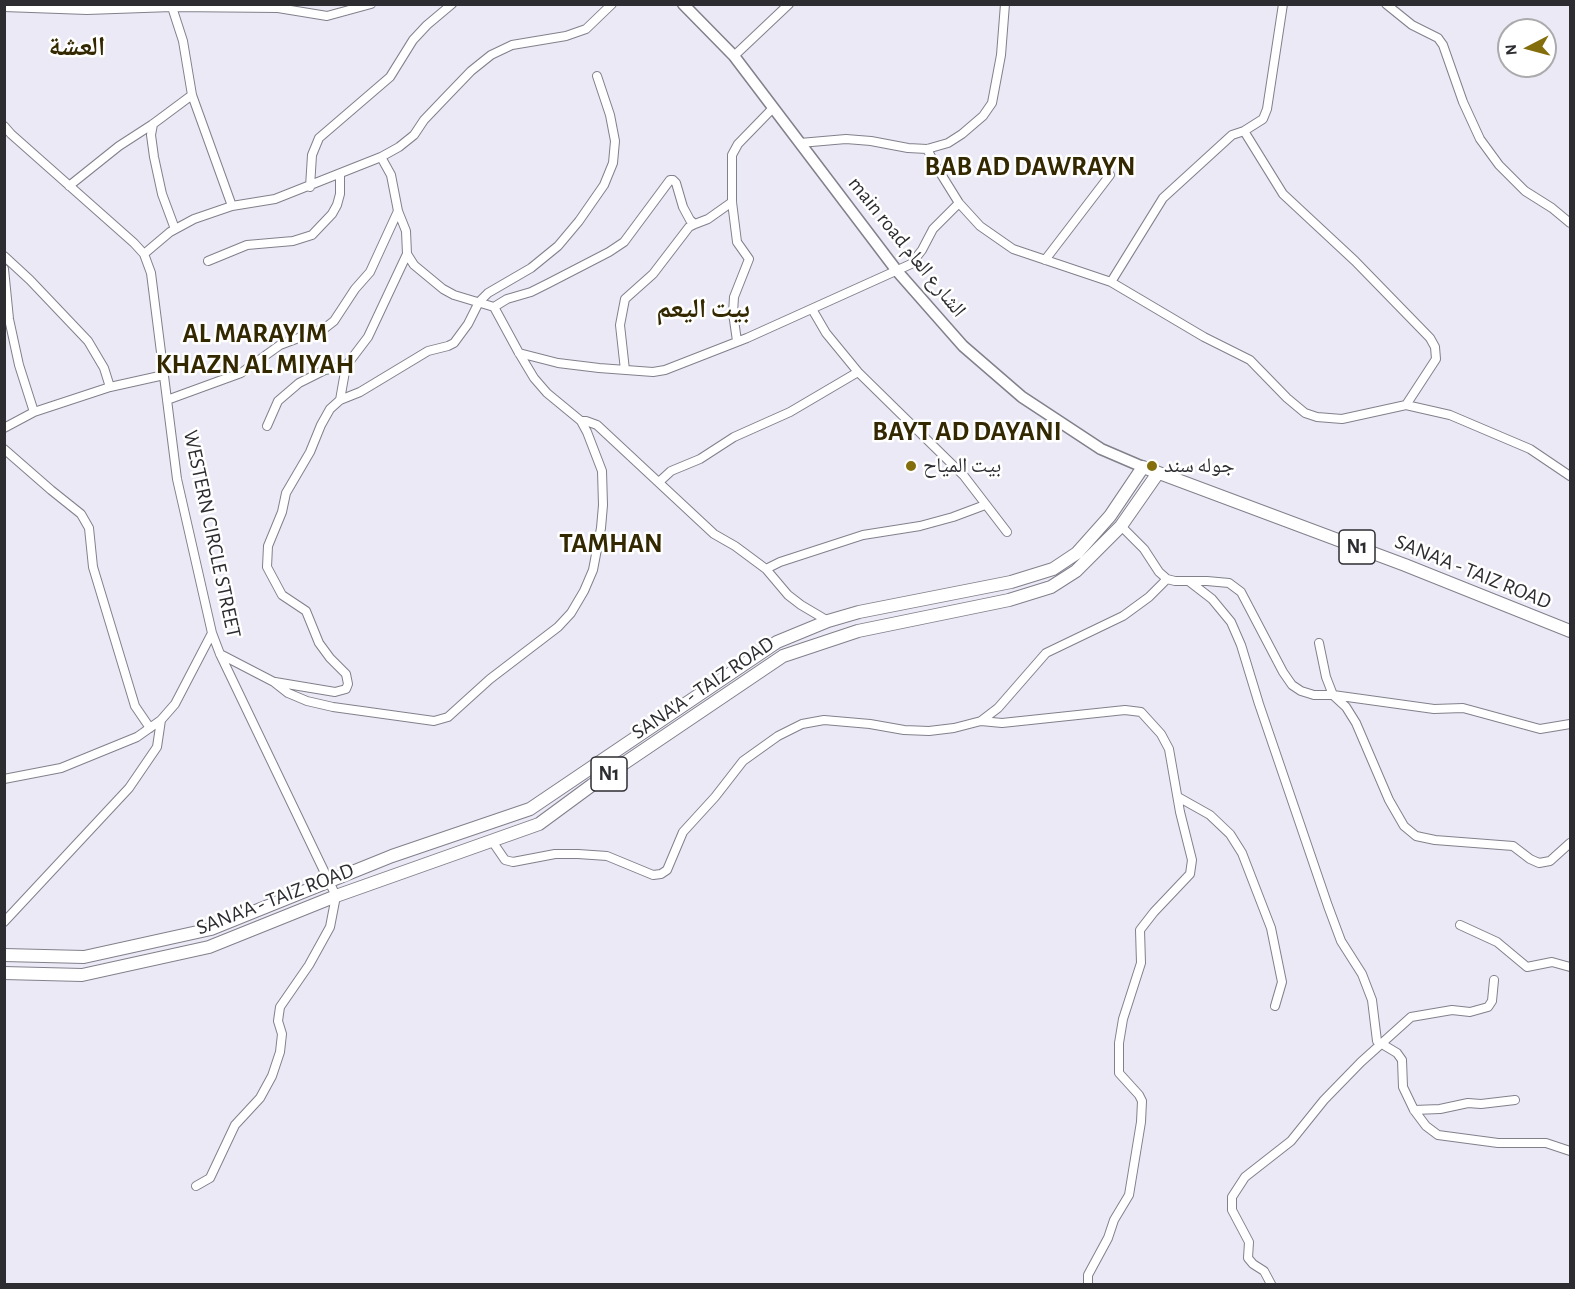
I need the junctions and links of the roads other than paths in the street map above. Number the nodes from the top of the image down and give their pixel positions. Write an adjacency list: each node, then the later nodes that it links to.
1 (371, 4): 9 (street)
2 (452, 4): 24 (street)
3 (612, 4): 20 (street)
4 (683, 4): 11 (main road, main road الشارع العام)
5 (789, 4): 11 (street)
6 (1005, 4): 19 (street)
7 (1283, 4): 17 (street)
8 (1386, 4): 30 (street)
9 (171, 5): 10 (street); 13 (street)
10 (4, 7)
11 (734, 56): 14 (main road, main road الشارع العام)
12 (597, 76): 40 (street)
13 (192, 95): 15 (street); 27 (street)
14 (773, 108): 18 (main road, main road الشارع العام); 25 (street)
15 (153, 124): 23 (street); 31 (street)
16 (4, 126): 23 (street, WESTERN CIRCLE STREET)
17 (1244, 131): 39 (street); 52 (street)
18 (800, 143): 19 (street); 38 (main road, main road الشارع العام)
19 (927, 149): 26 (street)
20 (381, 158): 21 (street); 28 (street)
21 (340, 174): 24 (street); 36 (street)
22 (1110, 175): 35 (street)
23 (69, 186): 32 (street, WESTERN CIRCLE STREET)
24 (310, 187): 27 (street)
25 (732, 202): 29 (street); 43 (street)
26 (959, 203): 35 (street); 38 (street)
27 (232, 206): 31 (street)
28 (398, 211): 33 (street); 50 (street)
29 (694, 224): 41 (street); 46 (street)
30 (1570, 224)
31 (175, 229): 32 (street)
32 (144, 254): 48 (street, WESTERN CIRCLE STREET)
33 (408, 254): 40 (street); 45 (street)
34 (4, 256): 49 (street)
35 (1045, 260): 39 (street)
36 (208, 261)
37 (4, 269): 53 (street)
38 (897, 271): 42 (street); 58 (main road, main road الشارع العام)
39 (1111, 282): 52 (street)
40 (479, 302): 41 (street); 51 (street)
41 (494, 307): 44 (street)
42 (812, 309): 43 (street); 47 (street)
43 (737, 341): 46 (street)
44 (519, 353): 46 (street); 54 (street)
45 (346, 366): 51 (street); 55 (street)
46 (625, 370)
47 (858, 372): 61 (street); 62 (street)
48 (164, 375): 49 (street); 50 (street, WESTERN CIRCLE STREET)
49 (110, 387): 53 (street)
50 (167, 400): 70 (street, WESTERN CIRCLE STREET)
51 (340, 400): 74 (street)
52 (1406, 405): 60 (street)
53 (34, 412): 56 (street)
54 (581, 421): 61 (street); 74 (street)
55 (267, 426)
56 (4, 428)
57 (4, 448): 79 (street)
58 (1143, 467): 59 (highway, SANA'A - TAIZ ROAD / N1); 68 (highway, SANA'A - TAIZ ROAD / N1)
59 (1158, 473): 63 (highway, SANA'A - TAIZ ROAD / N1); 69 (highway, SANA'A - TAIZ ROAD / N1)
60 (1570, 476)
61 (659, 482): 65 (street)
62 (985, 505): 64 (street); 65 (street)
63 (1121, 526): 66 (street); 71 (highway, SANA'A - TAIZ ROAD / N1)
64 (1007, 532)
65 (766, 569): 68 (street)
66 (1167, 579): 67 (street); 77 (street)
67 (1190, 582): 75 (street); 93 (street)
68 (828, 621): 71 (highway); 84 (highway, SANA'A - TAIZ ROAD / N1)
69 (1570, 631)
70 (212, 633): 73 (street, WESTERN CIRCLE STREET); 76 (street)
71 (833, 637): 82 (highway, SANA'A - TAIZ ROAD / N1)
72 (1319, 643): 75 (street)
73 (220, 654): 74 (street); 84 (street, WESTERN CIRCLE STREET)
74 (274, 682)
75 (1333, 695): 78 (street); 83 (street)
76 (160, 720): 79 (street); 86 (street)
77 (981, 721): 81 (street); 82 (street)
78 (1570, 724)
79 (150, 728): 80 (street)
80 (4, 779)
81 (1178, 797): 92 (street); 98 (street)
82 (492, 841): 85 (highway, SANA'A - TAIZ ROAD / N1)
83 (1570, 843)
84 (330, 881): 85 (street, WESTERN CIRCLE STREET); 88 (highway, SANA'A - TAIZ ROAD / N1)
85 (336, 896): 90 (highway, SANA'A - TAIZ ROAD / N1); 97 (street)
86 (4, 922)
87 (1461, 925): 89 (street)
88 (4, 955)
89 (1570, 967)
90 (4, 973)
91 (1494, 980): 93 (street)
92 (1275, 1006)
93 (1381, 1044): 95 (street); 99 (street)
94 (1515, 1100): 95 (street)
95 (1414, 1110): 96 (street)
96 (1570, 1151)
97 (196, 1186)
98 (1088, 1284)
99 (1271, 1284)

